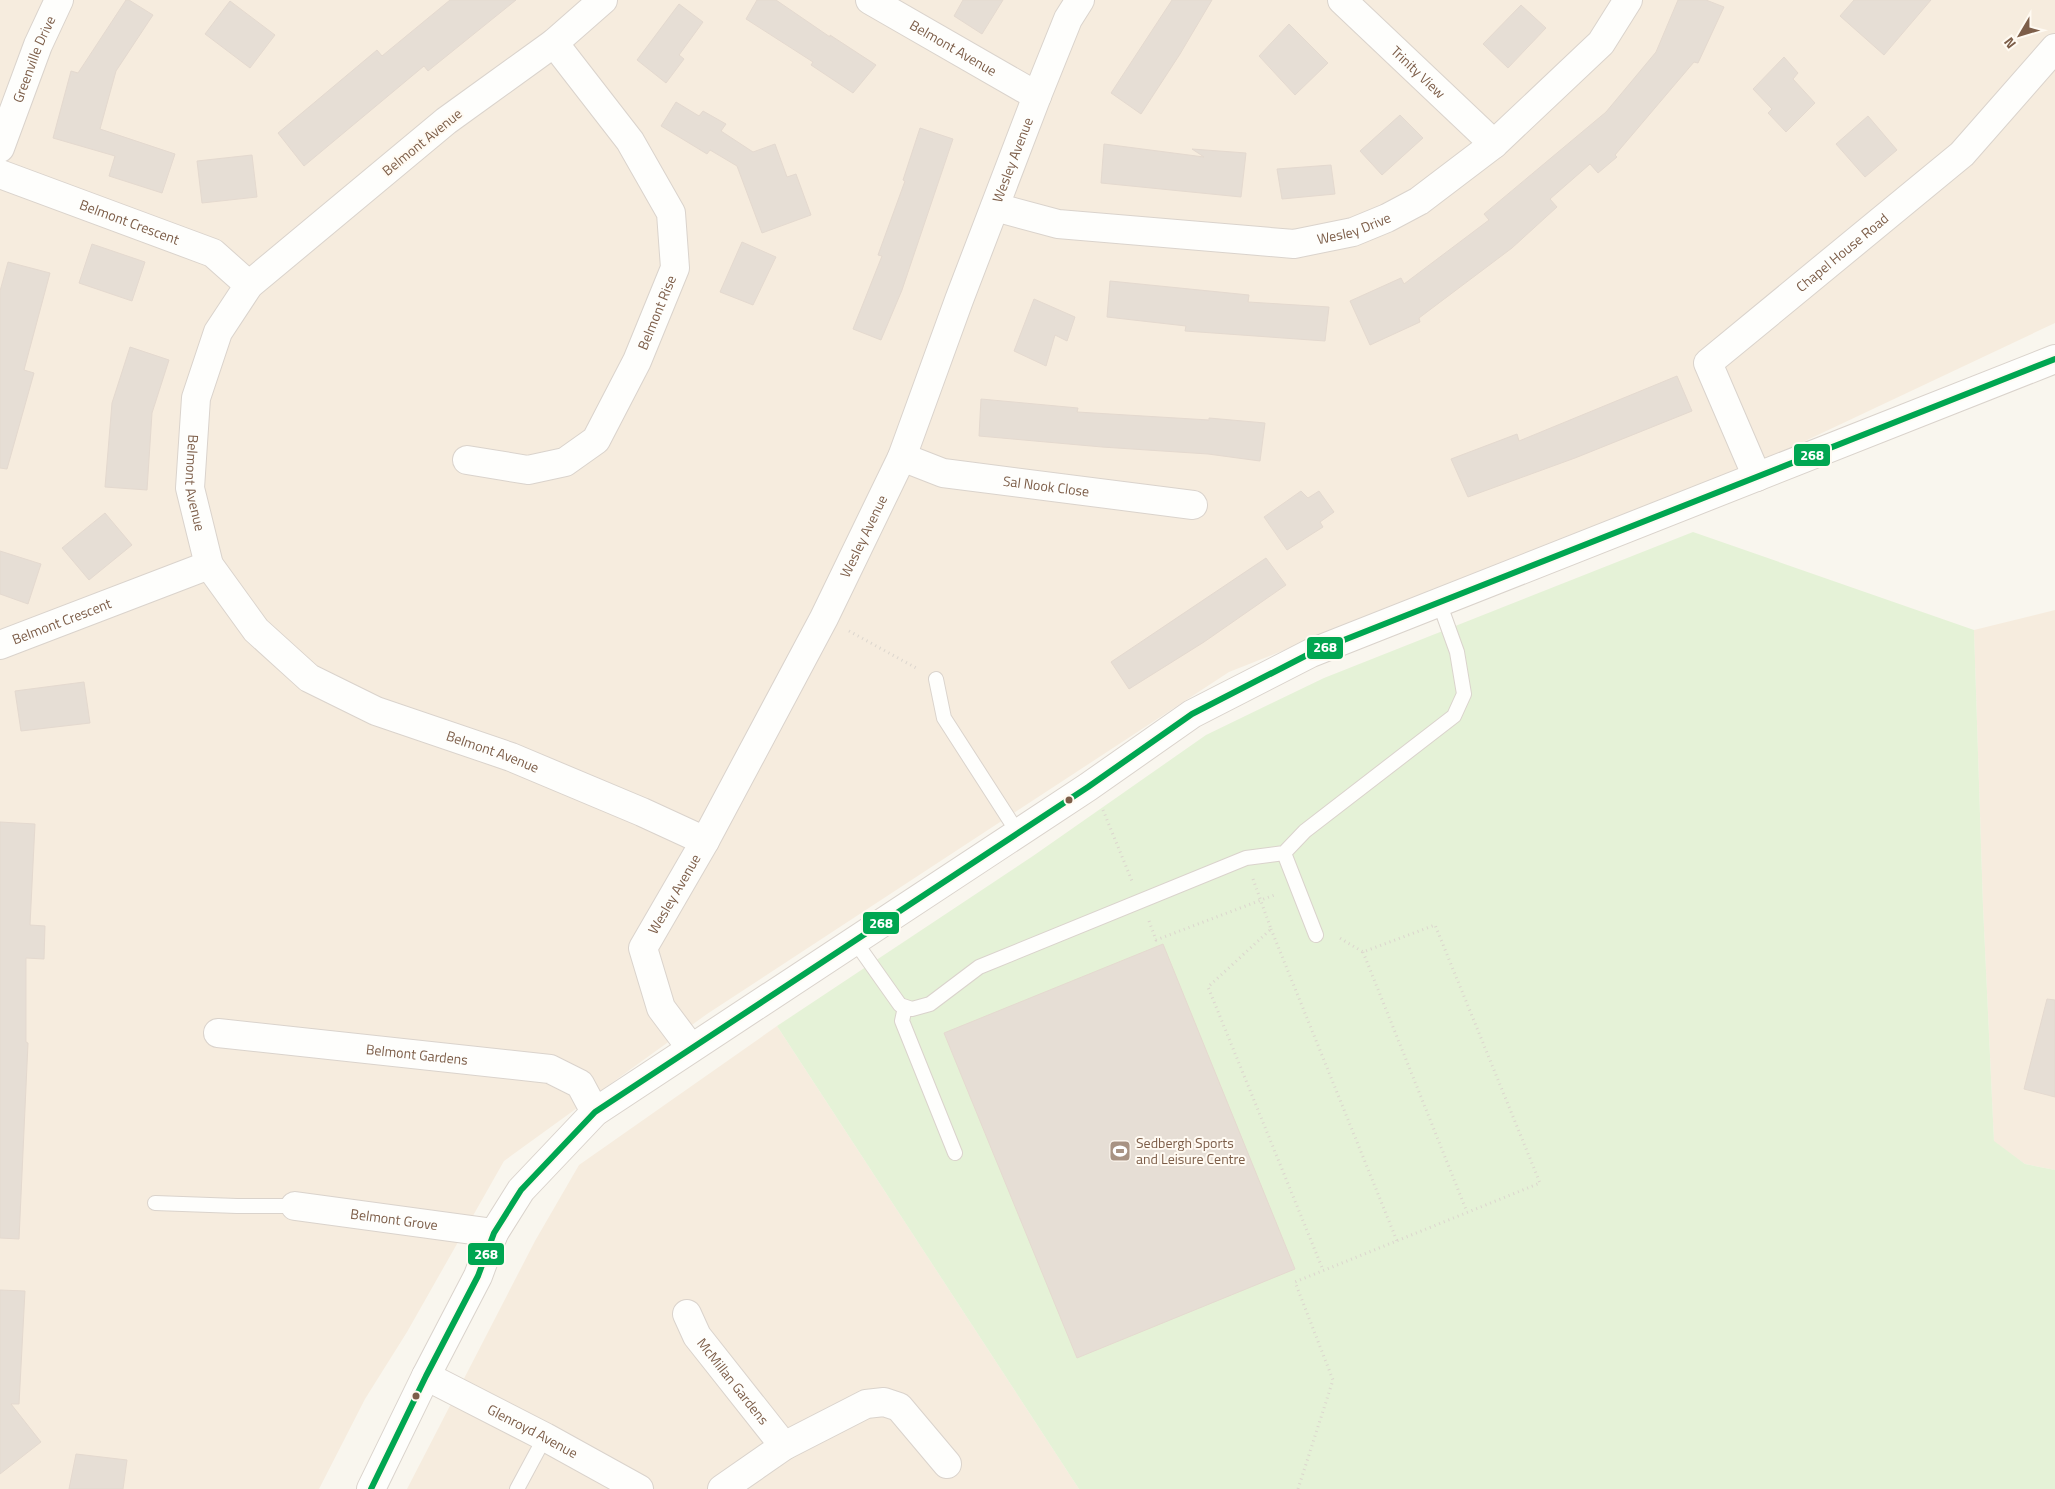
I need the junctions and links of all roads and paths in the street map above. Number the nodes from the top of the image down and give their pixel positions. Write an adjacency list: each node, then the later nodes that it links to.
1 (60, 0): 11 (street, Greenville Drive)
2 (604, 0): 7 (street, Belmont Avenue)
3 (870, 0): 9 (street, Belmont Avenue)
4 (1080, 0): 9 (street, Wesley Avenue)
5 (1342, 0): 10 (street, Trinity View)
6 (1628, 0): 10 (street, Wesley Drive)
7 (554, 43): 14 (street, Belmont Avenue); 17 (street, Belmont Rise)
8 (2055, 48): 18 (street, Chapel House Road)
9 (1037, 96): 13 (street, Wesley Avenue)
10 (1494, 144): 13 (street, Wesley Drive)
11 (0, 148)
12 (0, 174): 14 (street, Belmont Crescent)
13 (995, 207): 16 (street, Wesley Avenue)
14 (249, 285): 20 (street, Belmont Avenue)
15 (2055, 359): 18 (street)
16 (902, 457): 19 (street, Sal Nook Close); 22 (street, Wesley Avenue)
17 (467, 460)
18 (1757, 477): 21 (street)
19 (1193, 505)
20 (208, 565): 23 (street, Belmont Crescent); 26 (street, Belmont Avenue)
21 (1439, 602): 25 (street); 27 (lane)
22 (824, 618): 24 (path); 26 (street, Wesley Avenue)
23 (0, 645)
24 (936, 679): 25 (lane)
25 (1018, 833): 32 (street)
26 (705, 841): 36 (street, Wesley Avenue)
27 (1284, 853): 28 (lane); 30 (lane)
28 (1246, 858): 29 (path); 34 (lane)
29 (1271, 929): 43 (path); 44 (path)
30 (1316, 935)
31 (1335, 936): 33 (path)
32 (854, 940): 34 (lane); 36 (street)
33 (1363, 952): 41 (path); 41 (path)
34 (905, 1007): 38 (lane)
35 (218, 1033): 37 (street, Belmont Gardens)
36 (691, 1048): 37 (street)
37 (595, 1112): 42 (street)
38 (955, 1153)
39 (156, 1203): 40 (lane)
40 (295, 1206): 42 (street, Belmont Grove)
41 (1467, 1212): 43 (path)
42 (494, 1233): 46 (street)
43 (1397, 1240): 44 (path)
44 (1322, 1270): 54 (path)
45 (687, 1314): 48 (street, McMillan Gardens)
46 (426, 1376): 47 (street, Glenroyd Avenue); 50 (street)
47 (544, 1437): 51 (lane); 52 (street, Glenroyd Avenue)
48 (784, 1446): 49 (street); 53 (street)
49 (947, 1464)
50 (371, 1489)
51 (517, 1489)
52 (639, 1489)
53 (722, 1489)
54 (1298, 1489)

